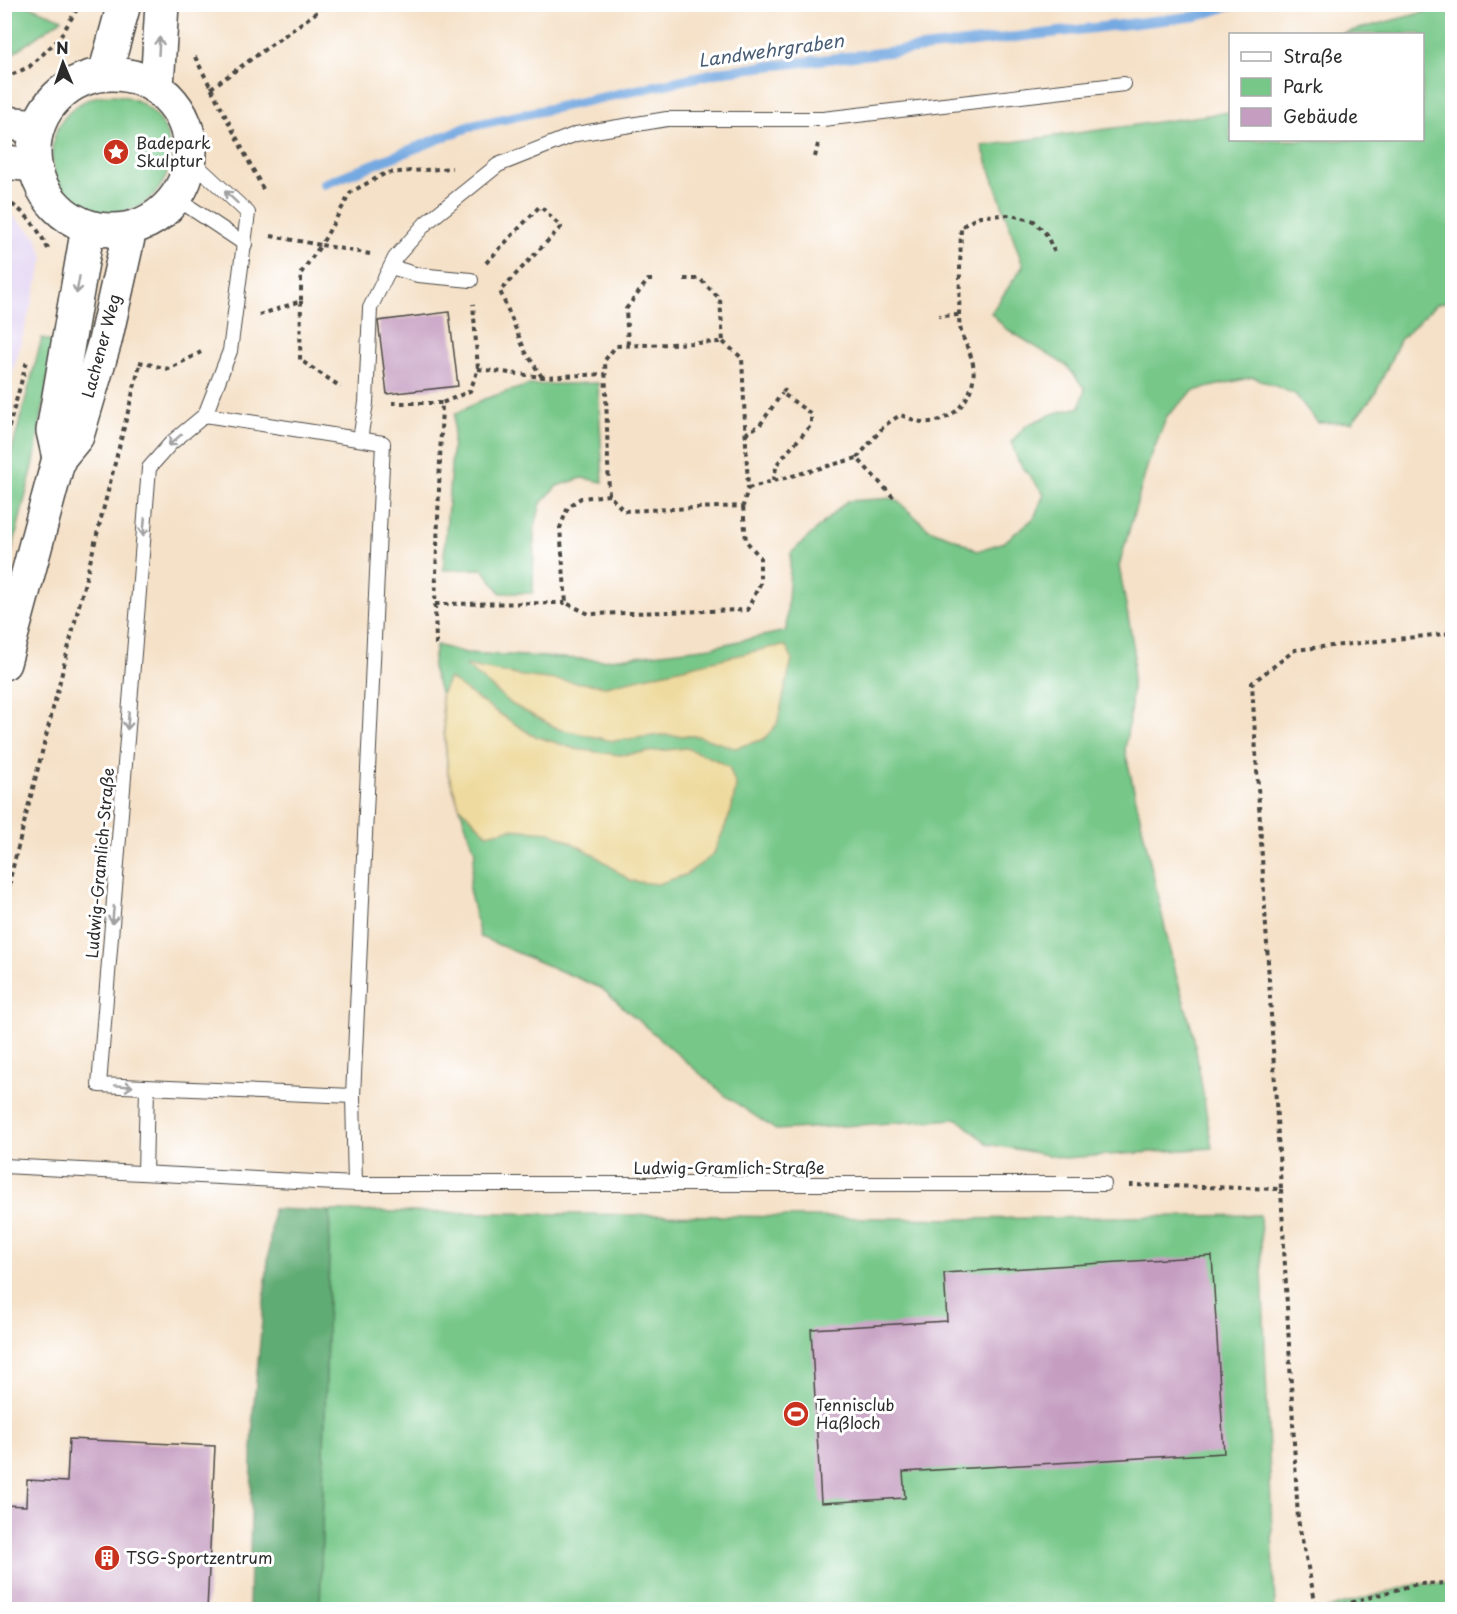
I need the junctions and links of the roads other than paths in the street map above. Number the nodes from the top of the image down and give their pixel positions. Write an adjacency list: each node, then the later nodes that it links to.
1 (124, 4): 3 (main road)
2 (162, 4): 5 (main road, one-way to 2)
3 (105, 74): 5 (main road); 7 (main road)
4 (1124, 84): 14 (lane)
5 (157, 87): 8 (main road)
6 (4, 123): 7 (main road)
7 (38, 126): 9 (main road)
8 (191, 160): 10 (main road); 13 (lane, Ludwig-Gramlich-Straße, one-way to 8)
9 (19, 164): 11 (main road)
10 (176, 198): 12 (main road); 13 (lane)
11 (88, 227): 12 (main road); 18 (main road, Lachener Weg, one-way to 18)
12 (129, 229): 18 (main road, Lachener Weg)
13 (244, 244): 16 (lane, Ludwig-Gramlich-Straße)
14 (393, 262): 15 (lane); 17 (lane)
15 (471, 280)
16 (205, 415): 17 (lane); 20 (lane, Ludwig-Gramlich-Straße, one-way to 20)
17 (360, 440): 21 (lane)
18 (59, 458): 19 (main road, Lachener Weg)
19 (4, 663)
20 (147, 1088): 21 (lane, Ludwig-Gramlich-Straße); 23 (lane)
21 (353, 1096): 24 (lane)
22 (4, 1166): 23 (lane, Ludwig-Gramlich-Straße)
23 (145, 1173): 24 (lane, Ludwig-Gramlich-Straße)
24 (355, 1184): 25 (lane, Ludwig-Gramlich-Straße)
25 (1104, 1184)

